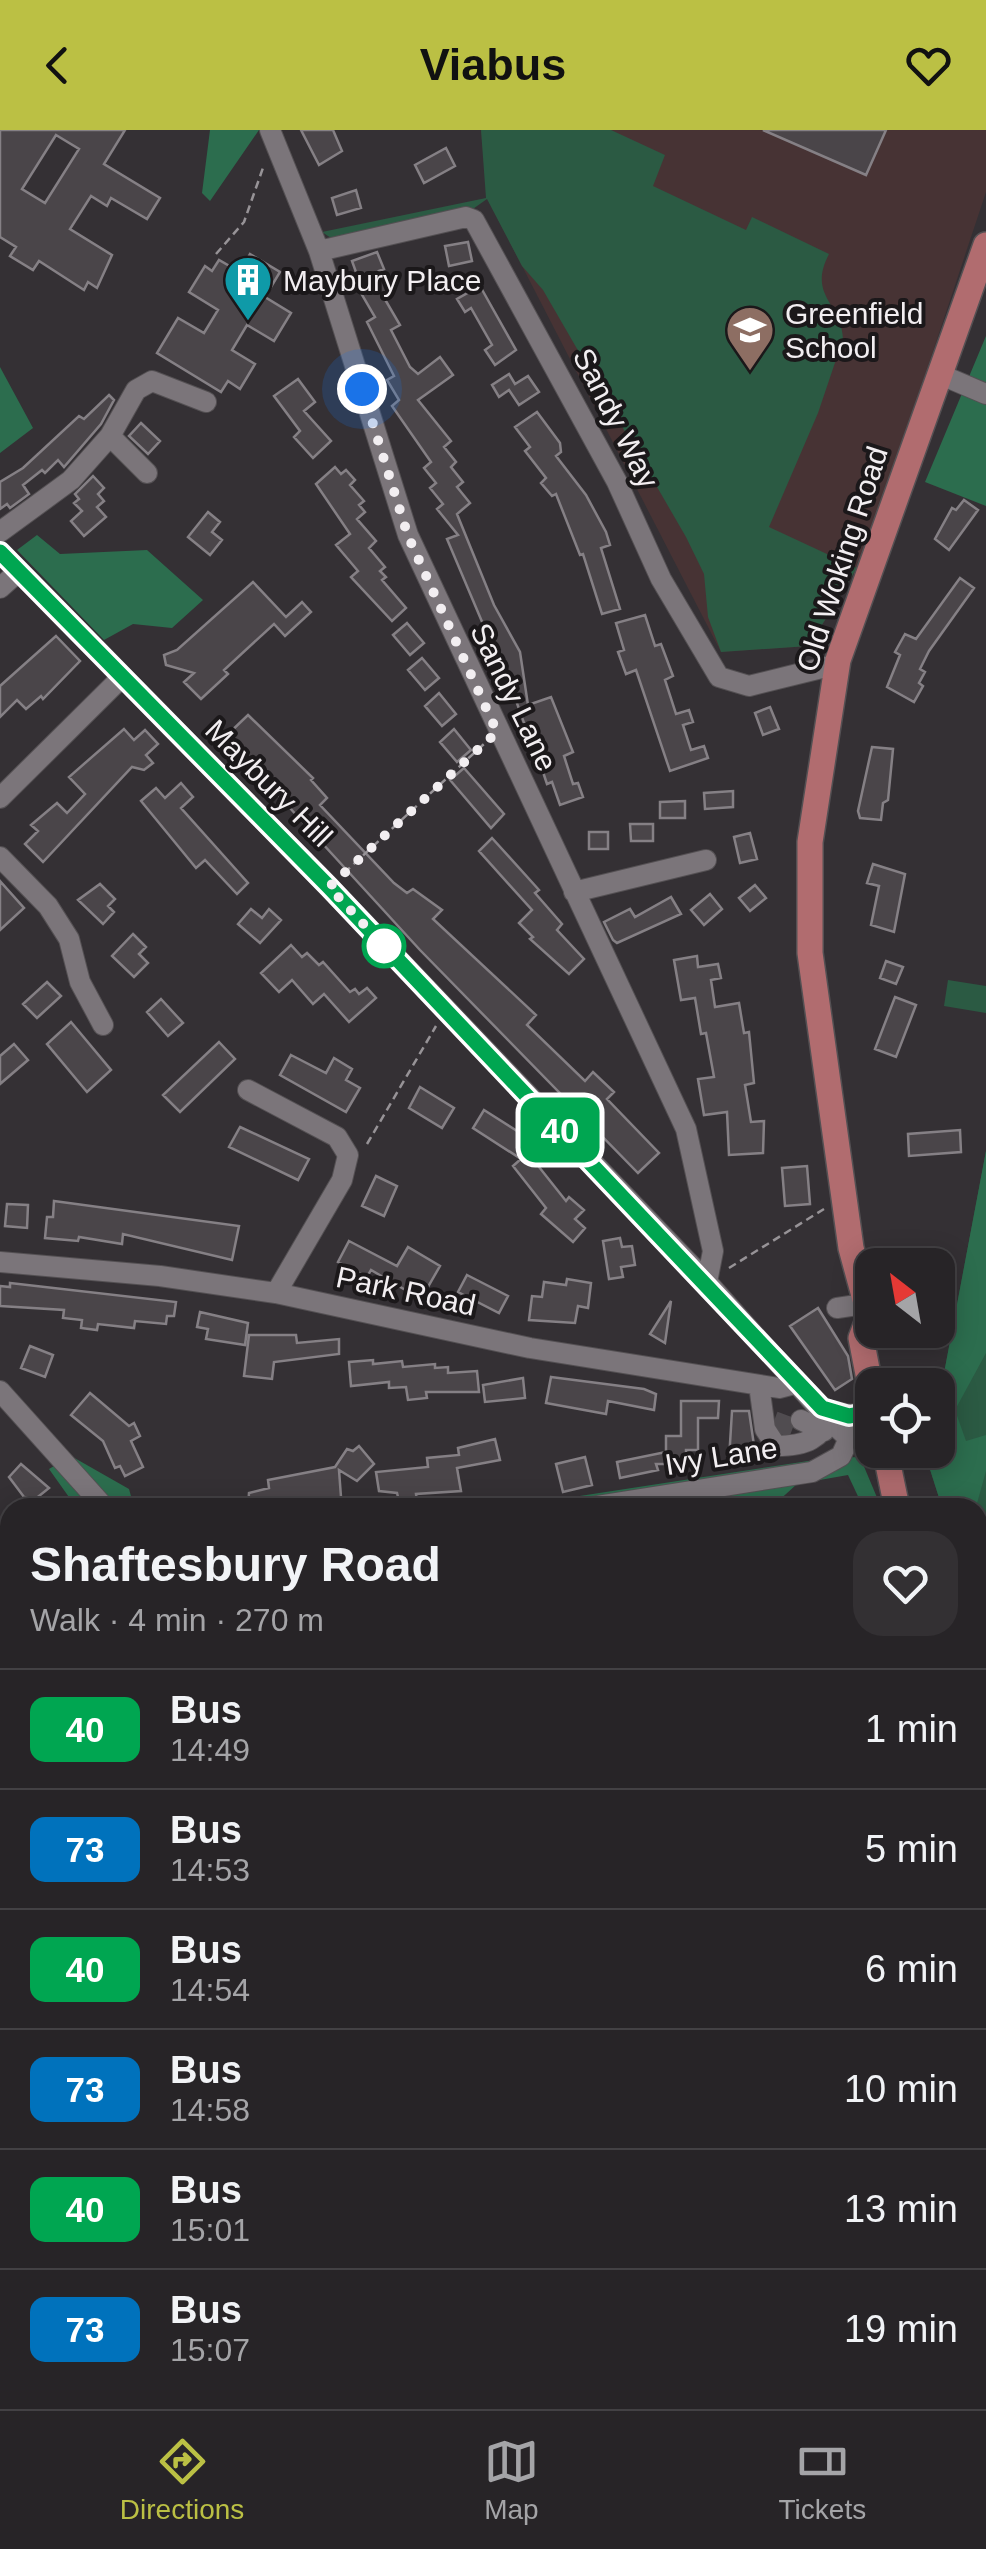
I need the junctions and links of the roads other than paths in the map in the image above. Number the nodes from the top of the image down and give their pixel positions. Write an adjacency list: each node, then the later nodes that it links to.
1 (270, 130): 3 (street, Sandy Lane)
2 (986, 246): 4 (main road, Old Woking Road)
3 (319, 250): 13 (street, Sandy Way); 18 (street, Sandy Lane)
4 (939, 374): 5 (street); 13 (main road, Old Woking Road)
5 (986, 394)
6 (206, 402): 7 (street)
7 (110, 436): 8 (street); 9 (street)
8 (147, 473)
9 (0, 532)
10 (0, 552): 11 (street, Maybury Hill)
11 (19, 571): 12 (street); 14 (street, Maybury Hill)
12 (0, 588)
13 (838, 664): 21 (main road, Old Woking Road)
14 (122, 677): 15 (street); 23 (street, Maybury Hill)
15 (0, 798)
16 (0, 857): 19 (street)
17 (706, 860): 18 (street)
18 (574, 892): 23 (street, Sandy Lane)
19 (103, 1025)
20 (248, 1090): 24 (street)
21 (855, 1248)
22 (0, 1262): 24 (street, Park Road)
23 (707, 1282): 27 (street, Maybury Hill)
24 (276, 1293): 29 (street, Park Road)
25 (837, 1308): 26 (street)
26 (855, 1315)
27 (798, 1383): 29 (street, Park Road); 31 (street, Maybury Hill)
28 (0, 1391): 37 (street)
29 (767, 1408): 31 (street)
30 (855, 1416): 31 (street)
31 (826, 1422): 32 (street); 33 (street, Maybury Hill)
32 (799, 1425)
33 (850, 1436): 34 (street, Maybury Hill); 38 (street, Ivy Lane)
34 (855, 1437)
35 (889, 1468): 39 (main road)
36 (906, 1468): 40 (main road)
37 (95, 1498)
38 (649, 1498)
39 (895, 1498)
40 (912, 1498)

